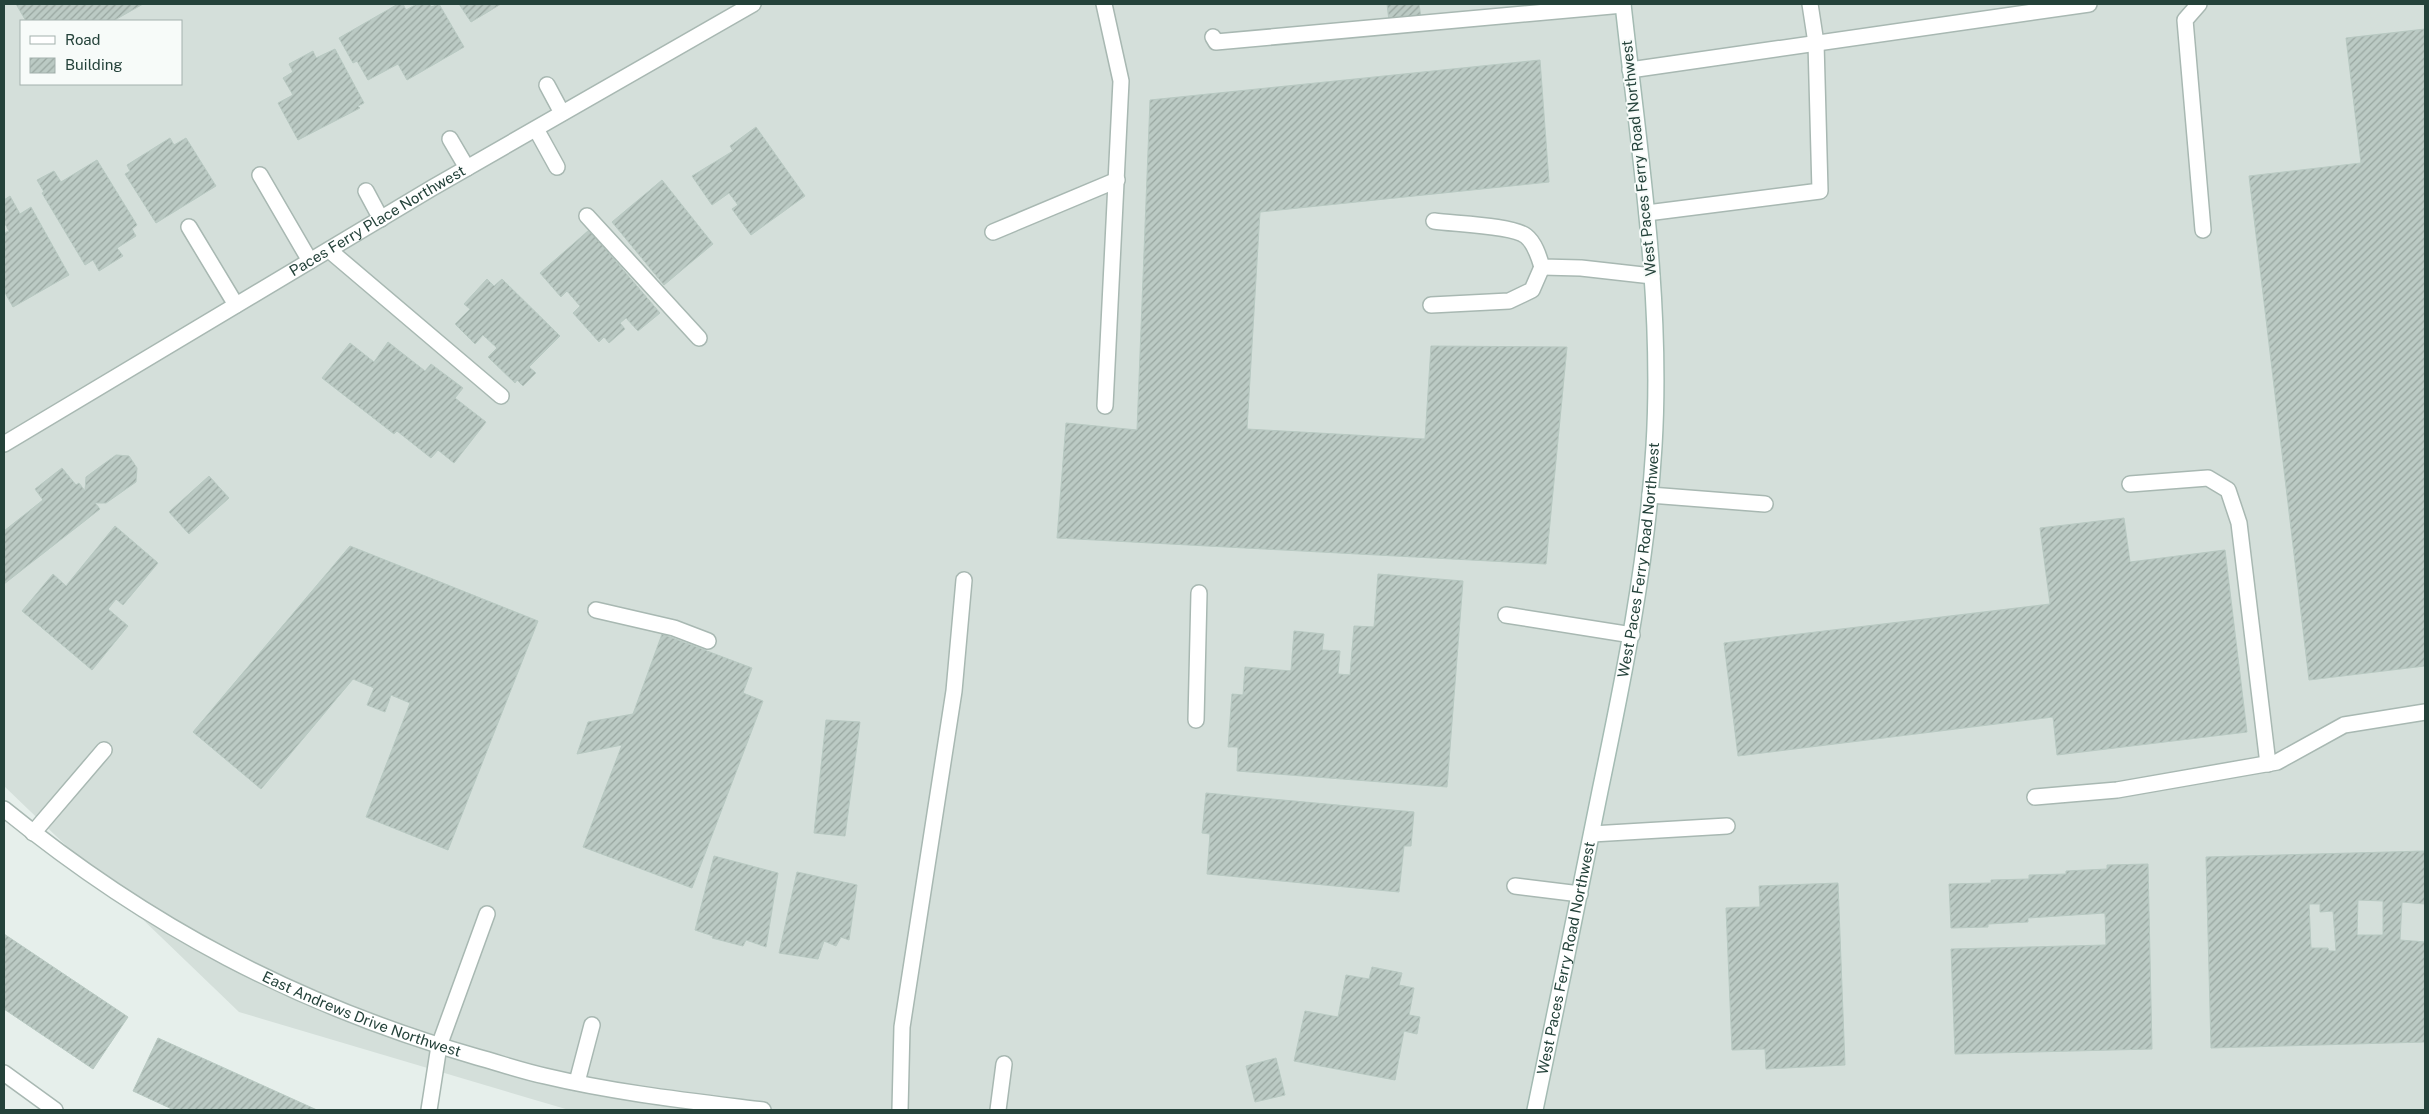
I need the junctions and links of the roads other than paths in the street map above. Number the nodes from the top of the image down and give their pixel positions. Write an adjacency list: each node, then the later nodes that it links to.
1 (1104, 4): 17 (street)
2 (1623, 4): 7 (street); 9 (street, West Paces Ferry Road Northwest)
3 (1810, 4): 8 (street)
4 (2089, 4): 8 (street)
5 (2199, 4): 24 (street)
6 (747, 5): 11 (street, Paces Ferry Place Northwest)
7 (1213, 37)
8 (1816, 43): 9 (street); 19 (street)
9 (1630, 70): 19 (street, West Paces Ferry Road Northwest)
10 (547, 85): 11 (street)
11 (562, 113): 12 (street, Paces Ferry Place Northwest)
12 (536, 129): 14 (street); 15 (street, Paces Ferry Place Northwest)
13 (450, 139): 15 (street)
14 (557, 167)
15 (467, 168): 21 (street, Paces Ferry Place Northwest)
16 (260, 175): 27 (street)
17 (1117, 180): 25 (street); 34 (street)
18 (366, 191): 21 (street)
19 (1647, 213): 29 (street, West Paces Ferry Road Northwest)
20 (587, 216): 32 (street)
21 (381, 218): 26 (street, Paces Ferry Place Northwest)
22 (1434, 221): 28 (street)
23 (189, 227): 30 (street)
24 (2203, 230)
25 (992, 232)
26 (329, 250): 27 (street, Paces Ferry Place Northwest); 33 (street)
27 (310, 261): 30 (street, Paces Ferry Place Northwest)
28 (1542, 267): 29 (street); 31 (street)
29 (1652, 276): 37 (street, West Paces Ferry Road Northwest)
30 (236, 305): 35 (street, Paces Ferry Place Northwest)
31 (1431, 305)
32 (699, 338)
33 (501, 396)
34 (1105, 406)
35 (4, 444)
36 (2130, 484): 48 (street)
37 (1650, 495): 38 (street); 43 (street, West Paces Ferry Road Northwest)
38 (1765, 504)
39 (964, 580): 65 (street)
40 (1199, 593): 46 (street)
41 (596, 610): 44 (street)
42 (1506, 615): 43 (street)
43 (1632, 635): 53 (street, West Paces Ferry Road Northwest)
44 (708, 641)
45 (2425, 712): 48 (street)
46 (1196, 720)
47 (104, 750): 52 (street)
48 (2268, 764): 49 (street)
49 (2035, 797)
50 (4, 809): 52 (street, East Andrews Drive Northwest)
51 (1727, 826): 53 (street)
52 (33, 833): 58 (street, East Andrews Drive Northwest)
53 (1592, 834): 55 (street, West Paces Ferry Road Northwest)
54 (1515, 886): 55 (street)
55 (1580, 894): 67 (street, West Paces Ferry Road Northwest)
56 (487, 914): 58 (street)
57 (592, 1025): 61 (street)
58 (439, 1046): 61 (street, East Andrews Drive Northwest); 63 (street)
59 (1004, 1064): 66 (street)
60 (4, 1073): 62 (street)
61 (577, 1082): 64 (street, East Andrews Drive Northwest)
62 (55, 1110)
63 (429, 1110)
64 (763, 1110)
65 (900, 1110)
66 (998, 1110)
67 (1535, 1110)

